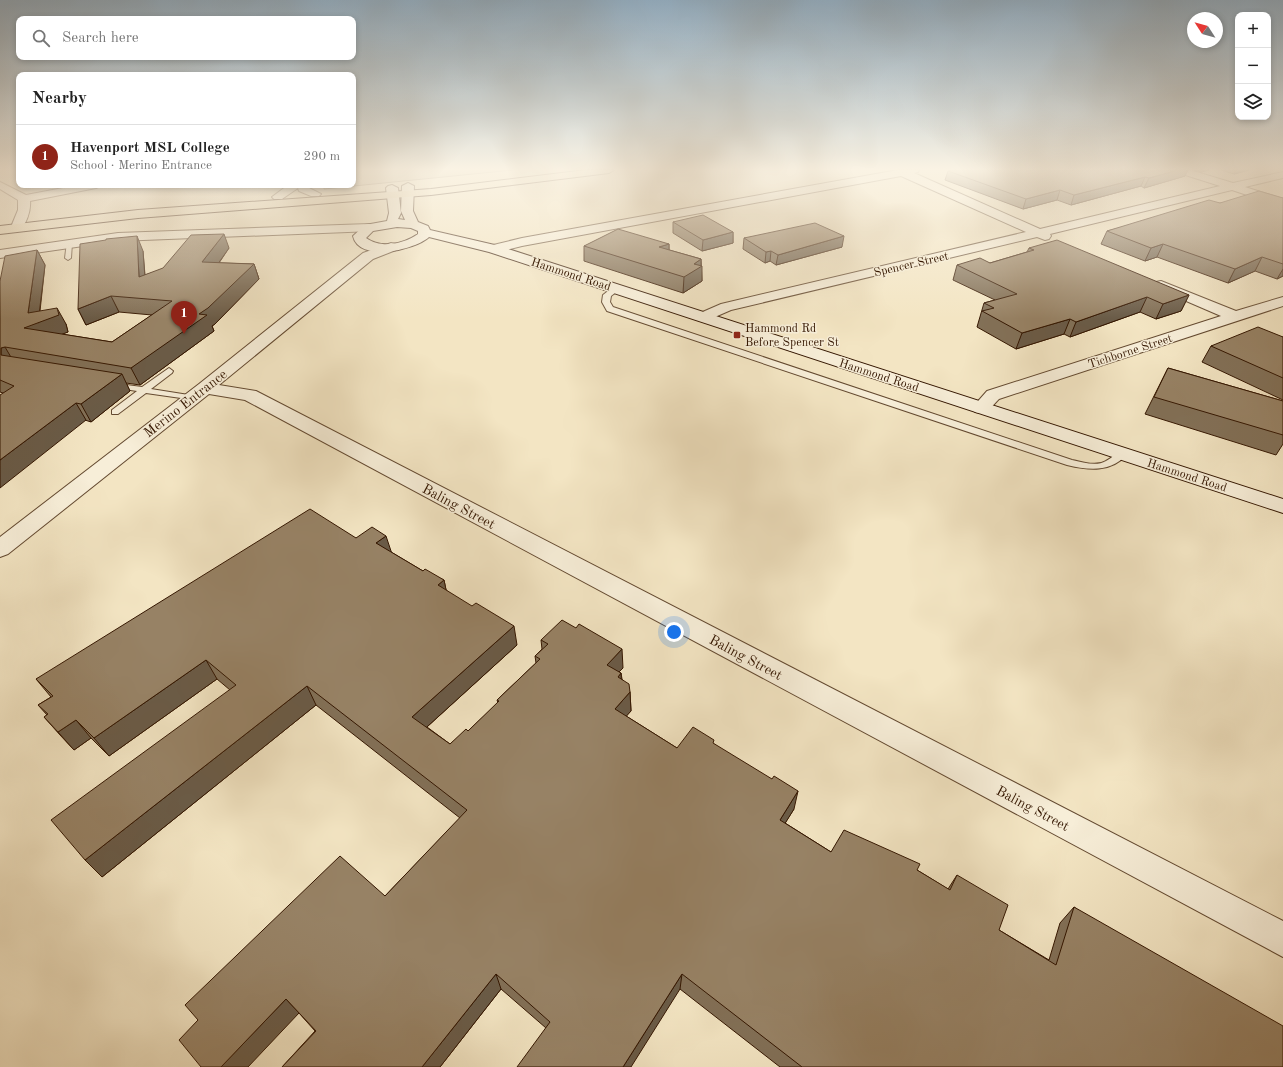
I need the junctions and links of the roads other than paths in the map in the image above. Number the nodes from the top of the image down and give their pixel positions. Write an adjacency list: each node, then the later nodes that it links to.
1 (20, 220): 11 (street)
2 (48, 220): 11 (main road)
3 (69, 220): 11 (main road)
4 (390, 220): 10 (street)
5 (411, 220): 12 (street)
6 (643, 220): 21 (street)
7 (1010, 220): 16 (street)
8 (1099, 220): 16 (street, Spencer Street)
9 (0, 222): 11 (main road)
10 (388, 223): 12 (street); 14 (street)
11 (19, 224): 13 (main road)
12 (413, 224): 15 (street, Hammond Road)
13 (0, 230)
14 (364, 232): 18 (street); 22 (street)
15 (425, 232): 19 (street, Hammond Road); 20 (street)
16 (1040, 234): 17 (street); 28 (street, Spencer Street)
17 (1062, 243)
18 (69, 244): 23 (street); 24 (lane)
19 (474, 244): 20 (street, Hammond Road); 21 (street, Hammond Road)
20 (397, 246): 22 (street, Merino Entrance)
21 (494, 249): 26 (street, Hammond Road)
22 (369, 251): 33 (street, Merino Entrance)
23 (0, 254)
24 (68, 258)
25 (1149, 280): 29 (street)
26 (616, 289): 28 (street, Hammond Road); 36 (lane)
27 (1283, 301): 29 (street, Tichborne Street)
28 (703, 317): 34 (street, Hammond Road)
29 (1236, 317): 34 (street, Tichborne Street)
30 (169, 371): 32 (lane)
31 (105, 384): 32 (lane)
32 (143, 390): 33 (lane); 35 (lane)
33 (198, 393): 38 (street, Merino Entrance); 39 (street, Baling Street)
34 (981, 408): 36 (street, Hammond Road)
35 (114, 412)
36 (1122, 454): 37 (street, Hammond Road)
37 (1283, 506)
38 (0, 549)
39 (1283, 940)

